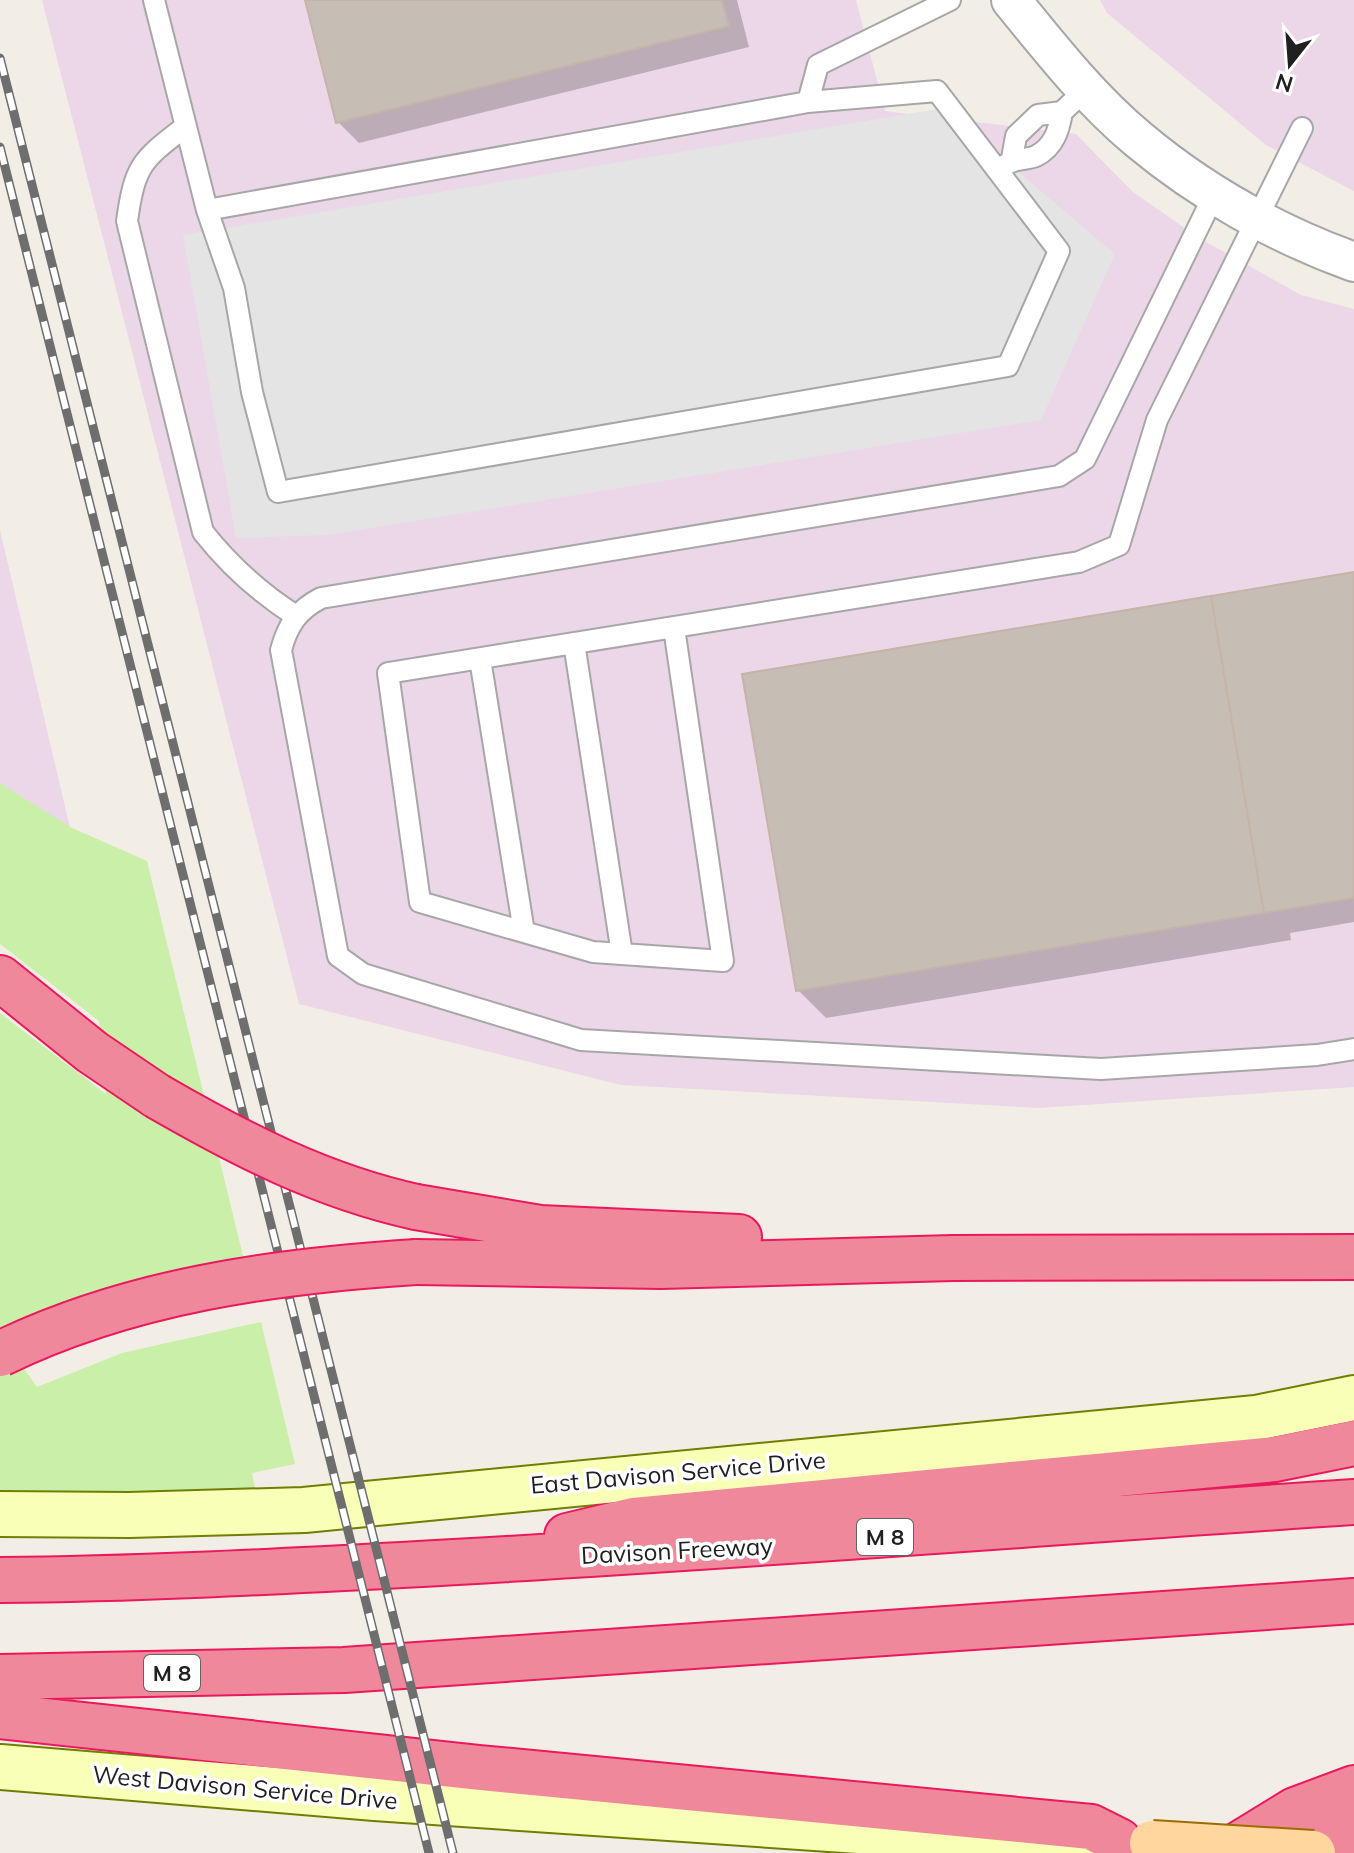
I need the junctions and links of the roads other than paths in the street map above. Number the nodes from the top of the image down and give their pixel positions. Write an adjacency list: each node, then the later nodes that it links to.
1 (154, 0): 6 (lane)
2 (950, 0): 5 (lane)
3 (1011, 0): 4 (street)
4 (1074, 100): 8 (lane); 8 (lane); 9 (street)
5 (808, 102): 8 (lane); 10 (lane)
6 (186, 126): 10 (lane); 13 (lane)
7 (1302, 128): 11 (lane)
8 (1005, 165): 10 (lane)
9 (1215, 193): 11 (street); 13 (lane)
10 (207, 210)
11 (1256, 218): 12 (street); 14 (lane)
12 (1354, 262)
13 (296, 616): 20 (lane)
14 (674, 628): 15 (lane); 18 (lane)
15 (574, 643): 16 (lane); 18 (lane)
16 (480, 659): 17 (lane); 17 (lane)
17 (524, 932): 18 (lane)
18 (622, 954)
19 (0, 978): 22 (highway, bridge)
20 (1354, 1049)
21 (1354, 1257): 22 (highway)
22 (953, 1258): 23 (highway, bridge)
23 (0, 1354)
24 (1354, 1398): 27 (main road, East Davison Service Drive)
25 (1354, 1443): 28 (highway)
26 (1354, 1502): 28 (highway, Davison Freeway / M 8)
27 (0, 1514)
28 (451, 1563): 29 (highway, Davison Freeway / M 8)
29 (0, 1580)
30 (1354, 1601): 31 (highway, M 8)
31 (0, 1677)
32 (0, 1716): 36 (highway)
33 (0, 1767): 36 (main road, West Davison Service Drive)
34 (1354, 1788): 37 (highway)
35 (1354, 1831): 38 (highway)
36 (1136, 1842): 39 (main road, bridge)
37 (1225, 1853)
38 (1295, 1853)
39 (1313, 1853)

